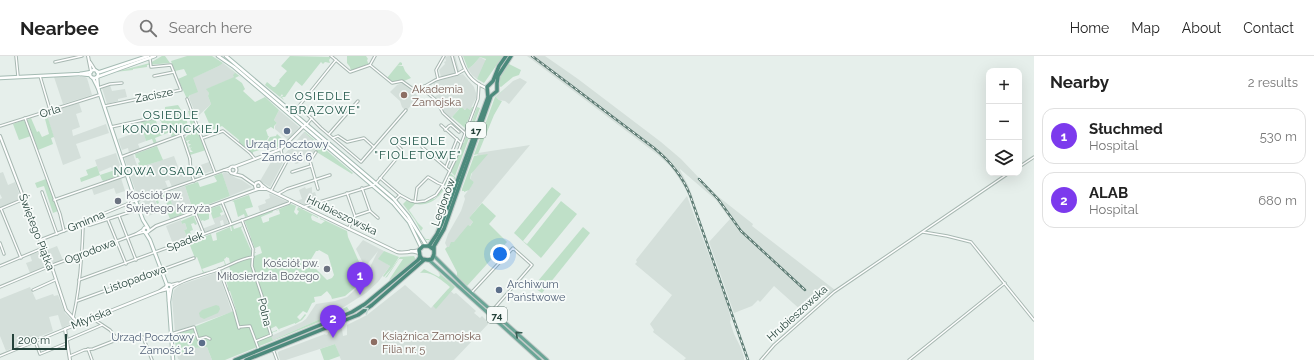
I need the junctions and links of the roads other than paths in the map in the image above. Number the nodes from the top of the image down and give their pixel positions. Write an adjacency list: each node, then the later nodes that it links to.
1 (16, 56): 27 (street)
2 (82, 56): 17 (street)
3 (88, 56): 16 (street)
4 (155, 56): 13 (main road)
5 (218, 56): 18 (main road)
6 (331, 56): 15 (street)
7 (375, 56): 19 (street)
8 (444, 56): 30 (street)
9 (452, 56): 24 (street)
10 (460, 56): 20 (street)
11 (506, 56): 34 (highway, Legionów / 17)
12 (511, 56): 33 (highway, 17)
13 (149, 57): 21 (main road); 22 (street); 28 (main road)
14 (228, 57): 18 (street); 47 (main road)
15 (336, 60): 19 (street); 46 (street)
16 (89, 61): 21 (street); 23 (street)
17 (55, 62)
18 (226, 62): 50 (main road)
19 (370, 65): 36 (street)
20 (464, 70): 24 (street); 32 (street)
21 (96, 71): 23 (main road); 28 (main road)
22 (174, 72): 26 (street); 41 (street, Zacisze)
23 (91, 74): 25 (main road); 28 (main road); 35 (main road)
24 (457, 74): 30 (street)
25 (40, 75): 27 (main road); 42 (street)
26 (154, 76)
27 (18, 77): 29 (main road)
28 (97, 77): 35 (main road)
29 (0, 78)
30 (438, 79): 36 (street)
31 (122, 83): 35 (street)
32 (479, 84): 34 (street); 55 (street)
33 (497, 86): 34 (highway); 38 (highway, 17)
34 (489, 87): 38 (highway); 134 (highway, Legionów / 17)
35 (98, 88): 37 (main road)
36 (421, 88): 55 (street)
37 (100, 94): 41 (main road); 42 (street, Orla)
38 (494, 94): 135 (highway, Legionów / 17)
39 (187, 99): 59 (street)
40 (358, 101): 56 (street)
41 (104, 106): 51 (main road)
42 (50, 110): 45 (street, Orla)
43 (406, 110): 64 (street)
44 (166, 115): 51 (street)
45 (25, 118): 49 (street, Orla); 105 (street)
46 (312, 118): 47 (street); 56 (street)
47 (306, 124): 50 (street); 74 (main road)
48 (441, 125): 52 (street)
49 (0, 126)
50 (303, 126): 66 (street); 93 (main road)
51 (111, 127): 68 (main road)
52 (446, 130): 54 (street); 61 (street)
53 (189, 132): 57 (street)
54 (459, 132)
55 (465, 133): 62 (street)
56 (329, 134): 60 (street)
57 (182, 135): 68 (street); 88 (street)
58 (0, 136): 104 (street, Świętego Piątka)
59 (203, 138): 70 (street); 80 (street)
60 (333, 138): 64 (street); 71 (street)
61 (457, 139): 62 (street); 75 (street)
62 (461, 143): 78 (street)
63 (397, 145): 86 (street)
64 (374, 147): 71 (street)
65 (422, 147): 75 (street)
66 (281, 150): 70 (street); 98 (street)
67 (316, 152): 73 (street)
68 (121, 157): 81 (main road)
69 (1034, 157): 72 (street)
70 (255, 159): 76 (street)
71 (361, 162): 74 (street)
72 (1022, 165)
73 (311, 166): 79 (street); 87 (street)
74 (356, 167): 90 (main road)
75 (446, 167): 78 (street)
76 (236, 169): 77 (street); 82 (street); 84 (street)
77 (230, 170): 80 (street, Gminna); 82 (street)
78 (450, 171): 92 (street)
79 (292, 172)
80 (215, 173): 88 (street, Gminna)
81 (126, 174): 105 (street); 108 (main road)
82 (234, 174): 84 (street)
83 (330, 175): 87 (street)
84 (242, 176): 89 (street)
85 (1006, 176): 126 (street, Hrubieszowska)
86 (380, 178): 90 (street); 103 (street)
87 (316, 180): 97 (street); 102 (street)
88 (194, 181): 108 (street, Gminna)
89 (256, 184): 91 (street, Hrubieszowska); 95 (street); 100 (street)
90 (376, 184): 93 (street); 107 (main road)
91 (262, 185): 95 (street); 96 (street, Hrubieszowska)
92 (443, 185): 110 (street); 110 (street)
93 (372, 186): 94 (street); 134 (main road)
94 (362, 188): 101 (street); 114 (street)
95 (259, 189): 96 (street, Hrubieszowska); 100 (street, Hrubieszowska)
96 (267, 189): 98 (street, Hrubieszowska)
97 (318, 189)
98 (271, 191): 102 (street, Hrubieszowska)
99 (42, 192): 127 (street)
100 (249, 192): 109 (street, Hrubieszowska)
101 (347, 193): 111 (street); 117 (street)
102 (278, 194): 106 (street, Hrubieszowska)
103 (400, 194): 107 (street); 110 (street)
104 (24, 199): 112 (street); 130 (street, Świętego Piątka)
105 (54, 200): 125 (street)
106 (290, 200): 111 (street, Hrubieszowska); 120 (street, Spadek)
107 (395, 200): 134 (main road)
108 (136, 201): 122 (street, Gminna); 124 (main road)
109 (222, 202): 115 (street, Hrubieszowska); 121 (street)
110 (415, 202)
111 (303, 207): 123 (street, Hrubieszowska)
112 (0, 209): 141 (street)
113 (136, 210): 116 (street)
114 (370, 211): 117 (street); 118 (street)
115 (195, 212): 124 (street, Hrubieszowska); 128 (street)
116 (119, 216): 119 (street); 129 (street)
117 (355, 216): 123 (street)
118 (378, 218)
119 (108, 220): 122 (street); 131 (street)
120 (242, 220): 121 (street, Spadek); 140 (street, Polna)
121 (231, 224): 128 (street, Spadek)
122 (82, 225): 125 (street, Gminna); 138 (street)
123 (349, 229): 134 (street, Hrubieszowska)
124 (146, 230): 129 (street, Ogrodowa); 136 (main road)
125 (64, 231): 127 (street, Gminna)
126 (923, 232): 153 (street); 191 (street, Hrubieszowska)
127 (57, 234): 130 (street, Gminna)
128 (204, 234): 136 (street, Spadek)
129 (127, 237): 131 (street, Ogrodowa); 143 (street)
130 (40, 240): 133 (street, Świętego Piątka)
131 (117, 241): 138 (street, Ogrodowa); 146 (street)
132 (0, 243): 137 (street)
133 (44, 248): 141 (street); 148 (street, Świętego Piątka)
134 (422, 249): 135 (highway); 144 (highway); 165 (highway, 17)
135 (434, 249): 139 (highway, 17)
136 (155, 253): 143 (street, Spadek); 149 (main road)
137 (4, 254)
138 (82, 254): 148 (street, Ogrodowa); 152 (street)
139 (434, 256): 145 (highway); 158 (main road, 74)
140 (253, 257): 150 (street, Młyńska); 176 (street, Polna)
141 (21, 258): 147 (street)
142 (194, 258): 149 (street, Listopadowa)
143 (136, 260): 146 (street, Spadek)
144 (424, 260): 145 (highway); 165 (highway, 17, one-way to 144)
145 (428, 260): 189 (main road, 74)
146 (126, 264): 152 (street, Spadek)
147 (0, 266)
148 (51, 266): 151 (street, Świętego Piątka); 154 (street, Ogrodowa)
149 (161, 269): 155 (main road); 160 (street, Listopadowa)
150 (219, 270): 155 (street, Młyńska); 176 (street)
151 (56, 280): 156 (street); 163 (street, Świętego Piątka)
152 (79, 280): 160 (street)
153 (1005, 283): 166 (street); 192 (street)
154 (0, 287)
155 (169, 287): 157 (street, Młyńska); 159 (main road); 161 (main road)
156 (33, 290)
157 (161, 291): 159 (street); 164 (street, Młyńska)
158 (471, 293): 162 (main road, 74); 162 (street)
159 (168, 296): 161 (main road)
160 (77, 301): 163 (street)
161 (169, 302): 171 (main road)
162 (492, 311): 190 (main road, 74, one-way to 162)
163 (73, 318): 167 (street, Świętego Piątka); 169 (street)
164 (92, 318): 167 (street, Młyńska); 168 (street)
165 (343, 319): 177 (highway, 17)
166 (1034, 320)
167 (78, 323): 169 (street, Młyńska)
168 (102, 325): 173 (street); 175 (street)
169 (72, 326): 170 (street, Młyńska)
170 (65, 329): 174 (street, Młyńska); 175 (street)
171 (171, 334): 172 (street); 185 (main road)
172 (210, 339)
173 (118, 340): 178 (street); 184 (street)
174 (35, 341): 175 (street); 180 (street, Młyńska)
175 (67, 341): 181 (street)
176 (256, 341): 179 (street)
177 (272, 348): 179 (highway, 17); 187 (highway, 17); 188 (street)
178 (88, 349): 181 (street); 183 (street)
179 (259, 351): 186 (highway, 17)
180 (0, 356)
181 (70, 356): 182 (street)
182 (70, 360)
183 (92, 360)
184 (152, 360)
185 (173, 360)
186 (235, 360)
187 (246, 360)
188 (277, 360)
189 (540, 360)
190 (547, 360)
191 (761, 360)
192 (909, 360)

